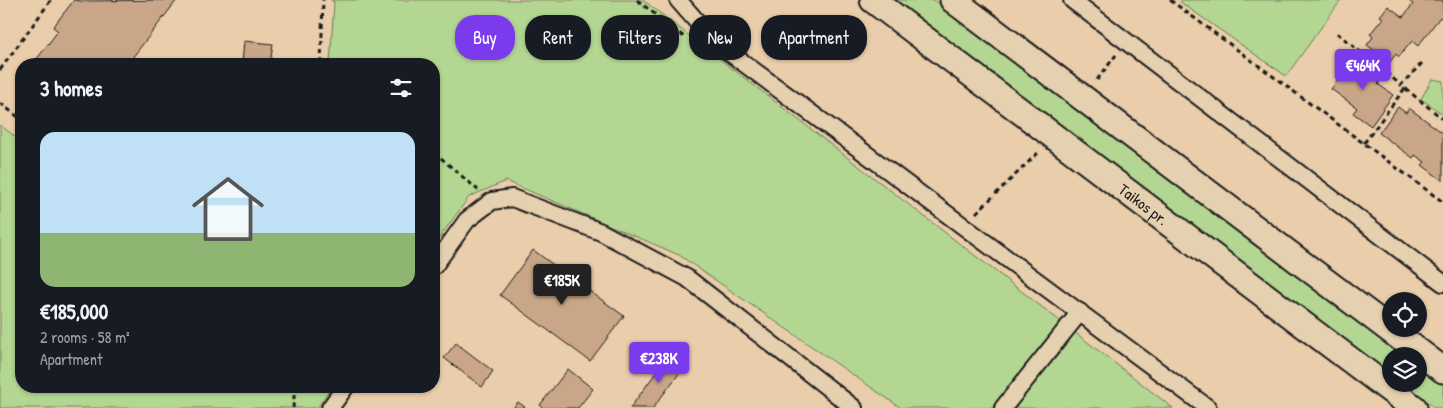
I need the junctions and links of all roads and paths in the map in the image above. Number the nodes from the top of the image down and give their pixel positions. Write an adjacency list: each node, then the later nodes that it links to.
1 (51, 0): 15 (path)
2 (323, 0): 12 (path)
3 (637, 0): 11 (path)
4 (678, 0): 9 (street)
5 (873, 0): 36 (main road, Taikos pr.)
6 (953, 0): 28 (main road)
7 (1072, 0): 26 (street)
8 (1170, 0): 21 (path)
9 (691, 15)
10 (1338, 33): 16 (path)
11 (689, 41)
12 (321, 58)
13 (740, 60): 27 (street)
14 (1422, 63): 16 (path)
15 (0, 70)
16 (1401, 85): 17 (path)
17 (1405, 88): 20 (path); 21 (path)
18 (0, 103): 19 (path)
19 (15, 114)
20 (1443, 119)
21 (1364, 143): 24 (path)
22 (440, 157): 23 (path)
23 (492, 201): 25 (street); 33 (street)
24 (1443, 202)
25 (440, 258)
26 (1443, 283)
27 (1080, 312): 34 (street); 35 (street)
28 (1443, 370)
29 (293, 393): 31 (path)
30 (341, 393): 32 (street)
31 (292, 408)
32 (330, 408)
33 (854, 408)
34 (1003, 408)
35 (1208, 408)
36 (1414, 408)

